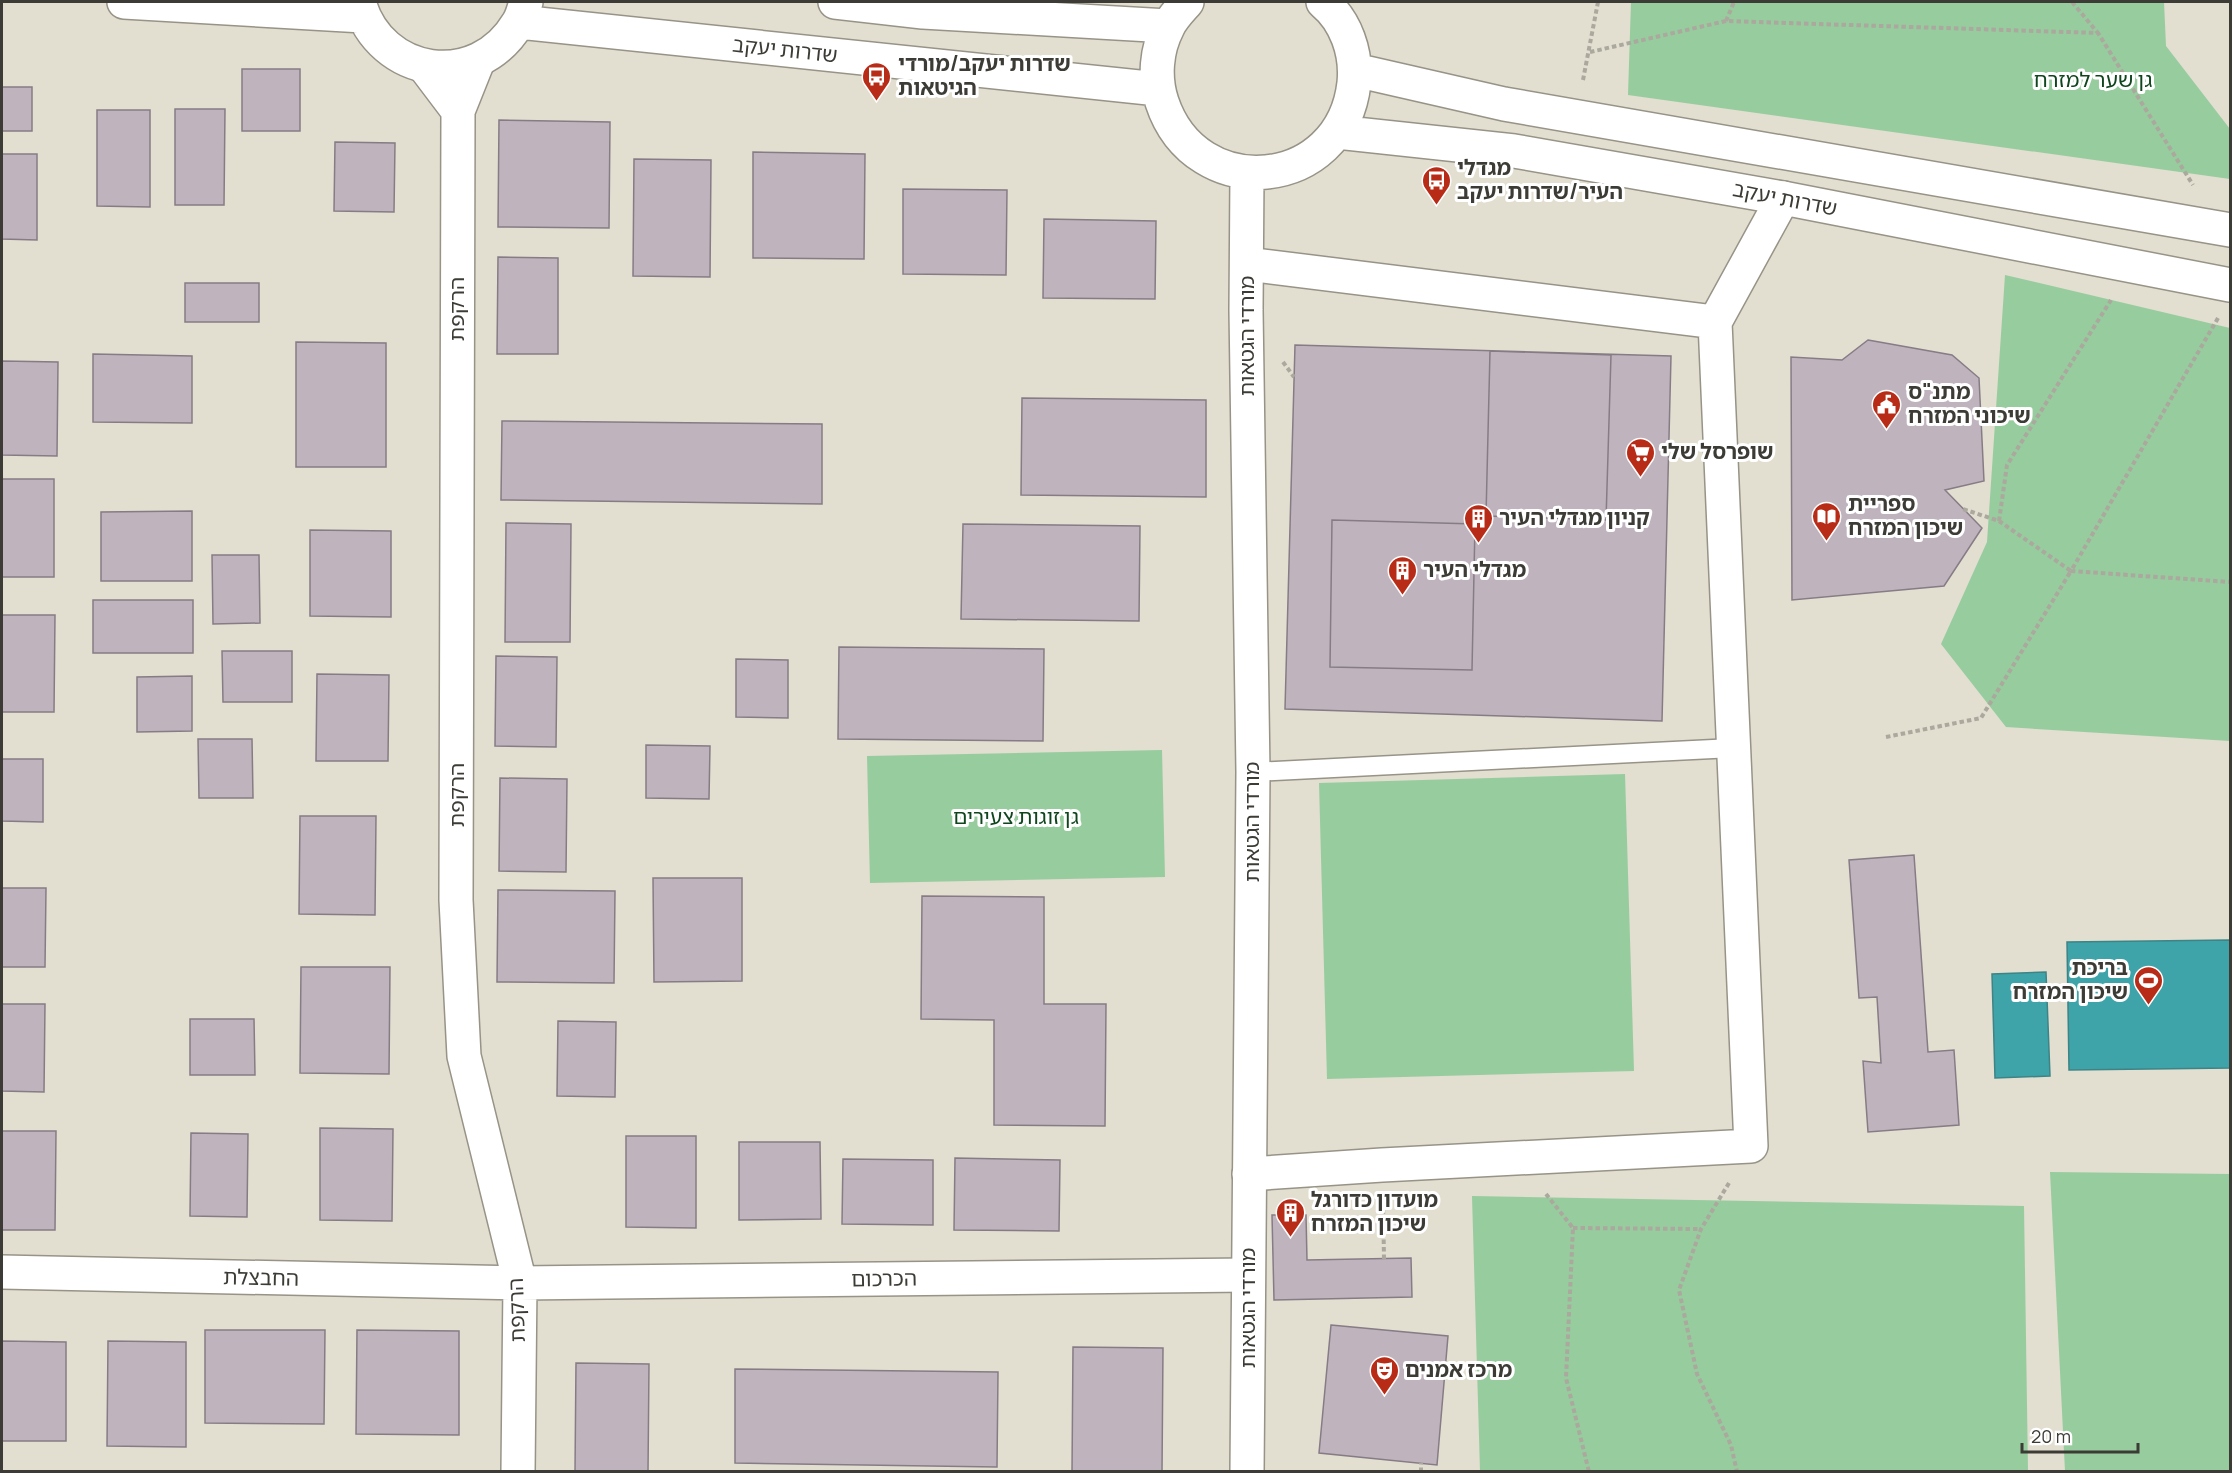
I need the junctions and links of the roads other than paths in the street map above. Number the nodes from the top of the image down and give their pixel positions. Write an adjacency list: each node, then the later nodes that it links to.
1 (124, 2): 4 (street)
2 (835, 2): 6 (street)
3 (1323, 2): 9 (street)
4 (361, 9): 8 (street)
5 (523, 12): 7 (street); 10 (street, שדרות יעקב)
6 (1178, 14): 10 (street)
7 (478, 61): 8 (street); 11 (street, הרקפת)
8 (424, 66): 11 (street)
9 (1355, 70): 12 (street); 15 (street)
10 (1158, 89): 13 (street)
11 (458, 111): 24 (street, הרקפת)
12 (1337, 132): 13 (street); 14 (street, שדרות יעקב)
13 (1247, 173): 16 (street, מורדי הגטאות)
14 (1783, 198): 17 (street, שדרות יעקב); 18 (street)
15 (2225, 229)
16 (1247, 264): 18 (street); 20 (street, מורדי הגטאות)
17 (2230, 285)
18 (1714, 322): 19 (street)
19 (1733, 748): 20 (lane); 21 (street)
20 (1253, 772): 21 (street, מורדי הגטאות)
21 (1249, 1174): 23 (street, מורדי הגטאות)
22 (2, 1272): 24 (street, החבצלת)
23 (1248, 1275): 24 (street, הכרכום); 26 (street, מורדי הגטאות)
24 (520, 1283): 25 (street, הרקפת)
25 (518, 1472)
26 (1247, 1472)

